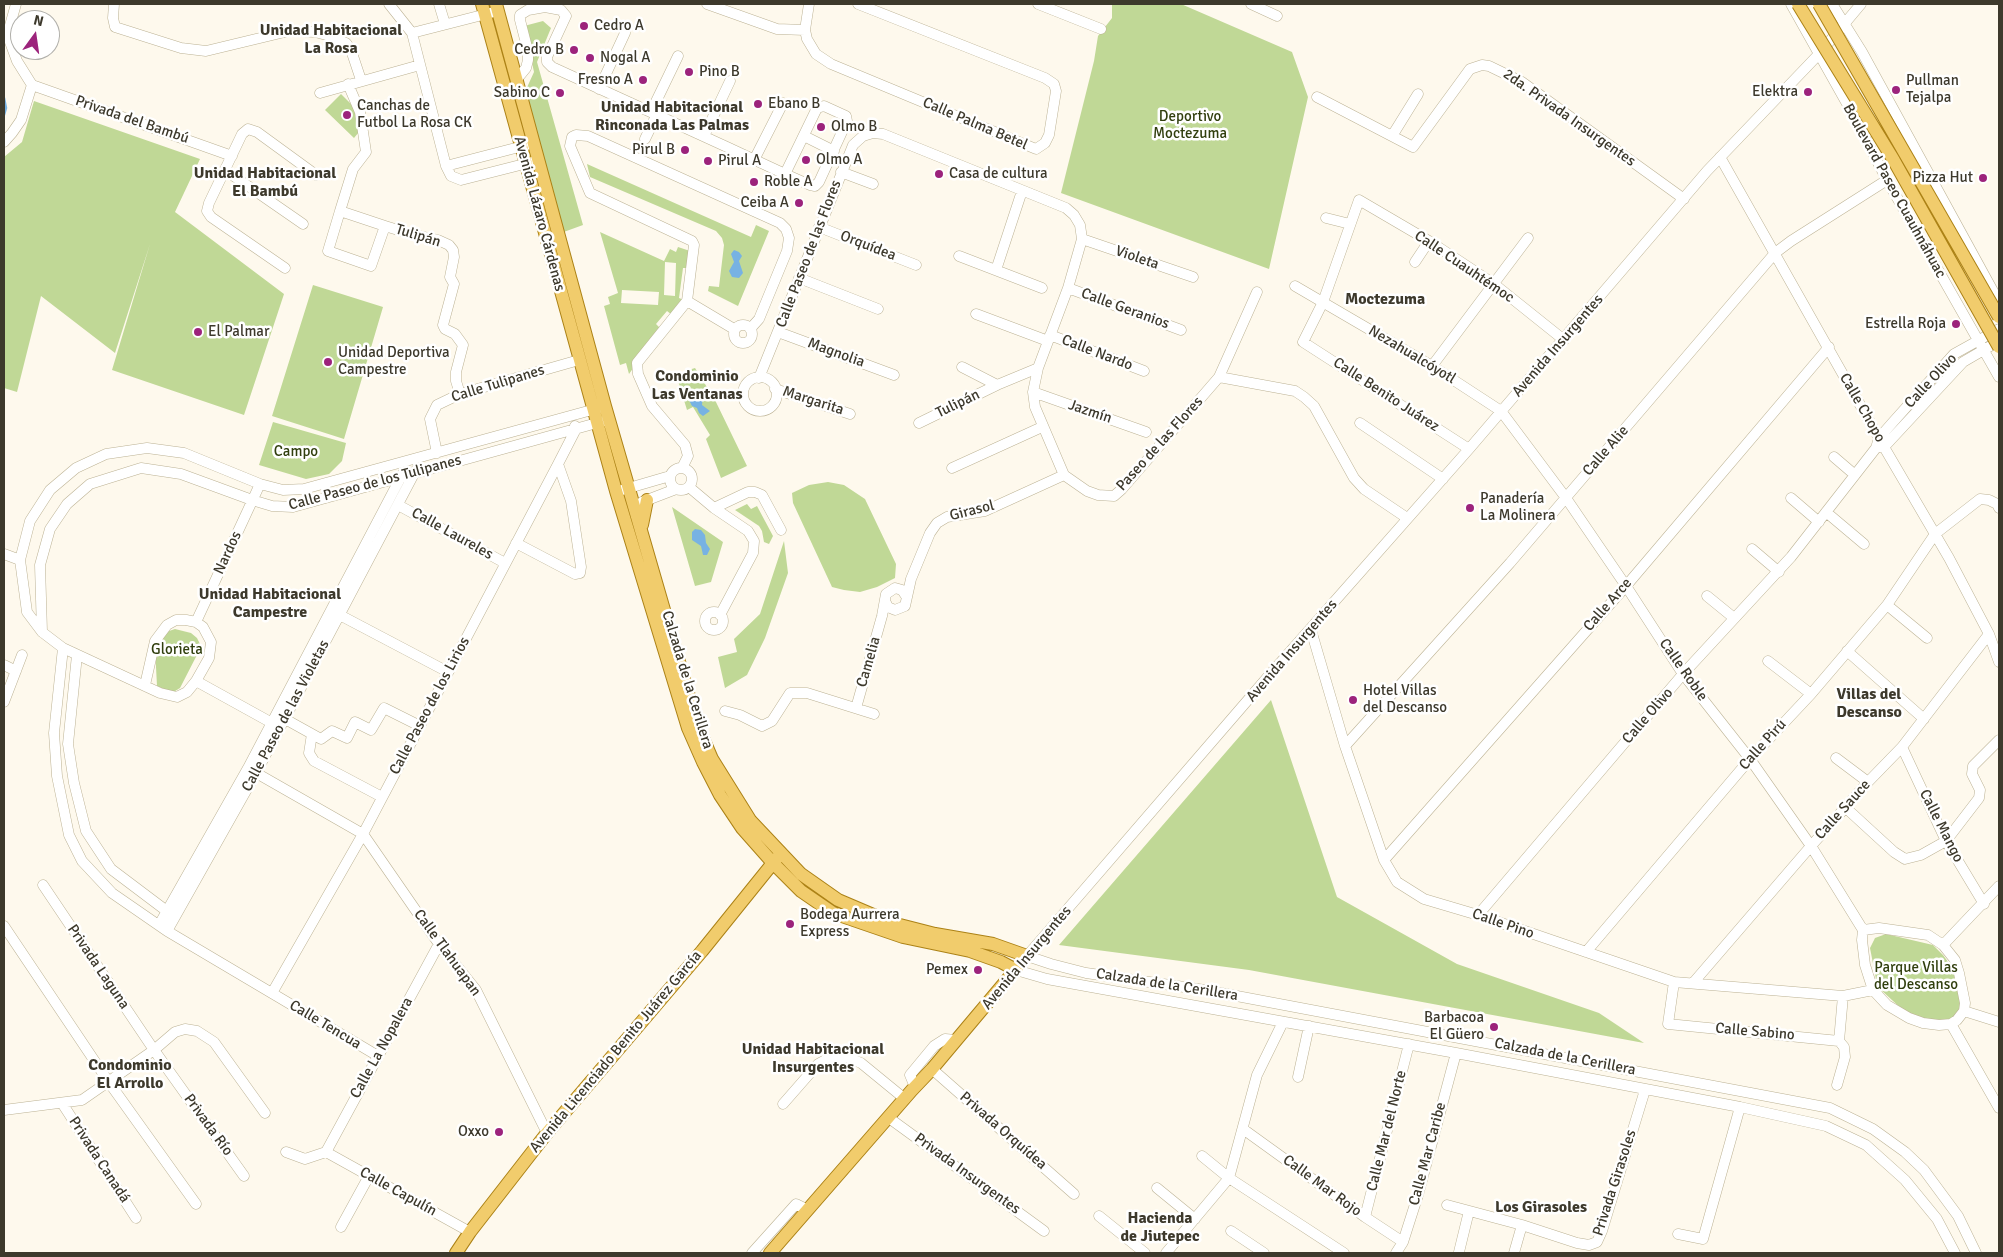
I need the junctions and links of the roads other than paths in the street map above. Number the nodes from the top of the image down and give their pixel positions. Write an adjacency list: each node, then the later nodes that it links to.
1 (16, 4): 34 (street)
2 (114, 4): 31 (street)
3 (389, 4): 25 (street)
4 (439, 4): 21 (street)
5 (707, 4): 24 (street)
6 (809, 4): 24 (street)
7 (858, 4): 24 (street, Calle Palma Betel)
8 (1038, 4): 18 (street)
9 (1070, 4): 18 (street)
10 (1250, 4): 19 (street)
11 (1791, 4): 20 (street, Boulevard Paseo Cuauhnáhuac)
12 (1798, 4): 101 (main road, Boulevard Paseo Cuauhnáhuac, bridge)
13 (1832, 4): 16 (street); 22 (street)
14 (1861, 4): 22 (street, Avenida Insurgentes)
15 (497, 7): 17 (street); 30 (main road, Avenida Lázaro Cárdenas)
16 (1819, 8): 20 (street); 22 (street); 90 (main road, Boulevard Paseo Cuauhnáhuac, bridge)
17 (484, 9): 21 (street); 48 (main road, Avenida Lázaro Cárdenas)
18 (1070, 15): 23 (street)
19 (1277, 16)
20 (1801, 22): 27 (street, Boulevard Paseo Cuauhnáhuac)
21 (445, 24): 25 (street)
22 (1845, 24): 27 (street, Avenida Insurgentes); 36 (street)
23 (1101, 29)
24 (805, 30)
25 (412, 33): 29 (street)
26 (626, 33): 35 (street)
27 (1819, 54): 41 (street, Boulevard Paseo Cuauhnáhuac); 51 (street, Avenida Insurgentes)
28 (678, 56): 42 (street)
29 (420, 65): 31 (street); 54 (street)
30 (517, 79): 35 (street); 48 (main road, Avenida Lázaro Cárdenas)
31 (362, 80): 33 (street)
32 (730, 81): 43 (street)
33 (348, 84): 37 (street); 63 (street)
34 (32, 85): 47 (street); 50 (street, Privada del Bambú)
35 (599, 89): 42 (street)
36 (1883, 91): 41 (street); 87 (street)
37 (320, 93)
38 (1418, 94): 45 (street)
39 (1317, 97): 45 (street, 2da. Privada Insurgentes)
40 (783, 103): 52 (street)
41 (1850, 109): 59 (street, Boulevard Paseo Cuauhnáhuac)
42 (654, 113): 43 (street); 46 (street)
43 (704, 136): 52 (street)
44 (804, 136): 49 (street); 49 (street); 58 (street)
45 (1392, 136): 62 (street, 2da. Privada Insurgentes)
46 (645, 139)
47 (4, 142)
48 (528, 145): 53 (main road, Avenida Lázaro Cárdenas); 54 (street)
49 (834, 151): 58 (street)
50 (232, 156): 55 (street); 57 (street)
51 (1720, 157): 62 (street, Avenida Insurgentes); 72 (street, Calle Chopo)
52 (754, 160): 58 (street)
53 (532, 162): 54 (street); 102 (main road, Avenida Lázaro Cárdenas); 115 (main road, Avenida Lázaro Cárdenas)
54 (446, 166)
55 (225, 170): 65 (street); 76 (street)
56 (841, 172): 60 (street); 61 (street, Calle Paseo de las Flores); 68 (street, Calle Paseo de las Flores)
57 (316, 174)
58 (785, 174)
59 (1887, 180): 72 (street, Calle Alie); 99 (street, Boulevard Paseo Cuauhnáhuac)
60 (873, 184)
61 (1022, 191): 70 (street, Calle Paseo de las Flores); 77 (street)
62 (1684, 199): 97 (street, Avenida Insurgentes)
63 (340, 211): 67 (street); 67 (street, Tulipán)
64 (1326, 218): 66 (street)
65 (303, 224)
66 (1350, 224): 71 (street, Calle Cuauhtémoc); 86 (street)
67 (385, 226): 114 (street, Tulipán)
68 (819, 227): 75 (street, Orquídea); 79 (street, Calle Paseo de las Flores)
69 (1528, 238): 80 (street)
70 (1082, 239): 78 (street, Violeta); 83 (street)
71 (1428, 241): 74 (street); 80 (street, Calle Cuauhtémoc)
72 (1775, 253): 100 (street, Calle Chopo); 145 (street, Calle Alie)
73 (959, 256): 77 (street)
74 (1416, 262)
75 (916, 265)
76 (285, 268)
77 (996, 270): 82 (street)
78 (1193, 277)
79 (799, 278): 88 (street); 95 (street, Calle Paseo de las Flores)
80 (1494, 284): 97 (street, Calle Cuauhtémoc); 103 (street)
81 (1295, 286): 86 (street, Nezahualcóyotl)
82 (1042, 288)
83 (1068, 288): 94 (street, Calle Geranios); 96 (street)
84 (1257, 292): 108 (street)
85 (687, 300): 91 (street); 92 (street); 132 (street)
86 (1323, 302): 103 (street, Nezahualcóyotl); 126 (street, Calle Benito Juárez)
87 (1999, 302)
88 (878, 309)
89 (976, 314): 96 (street, Calle Nardo)
90 (1999, 317)
91 (734, 329): 92 (street); 92 (street)
92 (750, 329)
93 (1999, 329): 99 (street, Calle Olivo)
94 (1181, 330)
95 (778, 332): 107 (street, Magnolia); 110 (street, Calle Paseo de las Flores)
96 (1049, 338): 105 (street); 106 (street, Calle Nardo)
97 (1564, 340): 116 (street, Avenida Insurgentes)
98 (1999, 341): 99 (street, Calle Olivo)
99 (1980, 345): 109 (street, Boulevard Paseo Cuauhnáhuac); 125 (street, Calle Olivo)
100 (1829, 347): 125 (street, Calle Chopo); 167 (street, Calle Arce)
101 (1999, 347)
102 (579, 360): 114 (street, Calle Tulipanes); 115 (main road, Avenida Lázaro Cárdenas)
103 (1432, 366): 116 (street, Nezahualcóyotl)
104 (962, 367): 111 (street, Tulipán)
105 (1038, 368): 111 (street, Tulipán); 113 (street)
106 (1144, 371)
107 (894, 375)
108 (1219, 377): 138 (street, Paseo de las Flores); 155 (street)
109 (1999, 377)
110 (759, 378): 112 (street, Margarita); 112 (street, Margarita)
111 (997, 385): 120 (street, Tulipán)
112 (775, 389): 117 (street, Margarita)
113 (1033, 392): 122 (street); 124 (street, Jazmín)
114 (460, 394): 127 (street, Calle Tulipanes)
115 (599, 408): 118 (street, Calle Paseo de los Tulipanes); 119 (main road, Avenida Lázaro Cárdenas)
116 (1501, 411): 126 (street, Avenida Insurgentes); 145 (street, Calle Roble)
117 (850, 414)
118 (571, 415): 123 (street); 127 (street, Calle Paseo de los Tulipanes)
119 (603, 422): 123 (street, Calle Paseo de los Tulipanes); 142 (main road, Calzada de la Cerillera); 144 (main road, Calzada de la Cerillera)
120 (919, 423)
121 (1360, 423): 139 (street)
122 (1042, 427): 133 (street); 138 (street)
123 (576, 429): 131 (street, Calle Paseo de los Lirios); 134 (street, Calle Paseo de los Tulipanes)
124 (1146, 432)
125 (1880, 444): 135 (street, Calle Olivo); 159 (street, Calle Chopo)
126 (1470, 449): 139 (street, Avenida Insurgentes)
127 (437, 453): 128 (street, Calle Paseo de los Tulipanes)
128 (421, 457): 130 (street, Calle Paseo de los Tulipanes); 134 (street, Calle Paseo de las Violetas)
129 (1834, 457): 135 (street)
130 (408, 460): 136 (street, Calle Paseo de las Violetas); 140 (street, Calle Paseo de los Tulipanes)
131 (558, 464): 160 (street, Calle Paseo de los Lirios); 160 (street)
132 (682, 468): 137 (street); 141 (street)
133 (952, 468)
134 (414, 473): 136 (street, Calle Paseo de los Tulipanes); 149 (street, Calle Paseo de las Violetas)
135 (1855, 475): 154 (street, Calle Olivo)
136 (401, 476): 147 (street, Calle Paseo de los Tulipanes); 172 (street, Calle Paseo de las Violetas)
137 (670, 476): 142 (street); 143 (street)
138 (1064, 476): 168 (street, Girasol)
139 (1443, 479): 155 (street, Avenida Insurgentes)
140 (260, 484): 147 (street, Nardos); 164 (street, Calle Paseo de los Tulipanes)
141 (689, 487): 143 (street); 151 (street)
142 (630, 488): 144 (street); 150 (main road, Calzada de la Cerillera)
143 (676, 489): 148 (street)
144 (616, 491): 153 (main road, Calzada de la Cerillera)
145 (1566, 498): 167 (street, Calle Roble); 203 (street, Calle Alie)
146 (1791, 498): 156 (street)
147 (252, 500): 175 (street, Nardos); 177 (street, Calle Paseo de los Tulipanes)
148 (648, 500): 150 (street); 157 (main road)
149 (398, 505): 165 (street, Calle Laureles); 172 (street, Calle Paseo de las Violetas)
150 (635, 505): 153 (street); 157 (main road, Calzada de la Cerillera)
151 (714, 508): 158 (street); 173 (street)
152 (1999, 508): 159 (street, Calle Pirú)
153 (622, 510): 211 (main road, Calzada de la Cerillera)
154 (1826, 512): 156 (street, Calle Olivo); 161 (street)
155 (1407, 518): 176 (street, Avenida Insurgentes)
156 (1819, 522): 166 (street, Calle Olivo)
157 (641, 527): 211 (main road, Calzada de la Cerillera)
158 (781, 530)
159 (1935, 534): 171 (street, Calle Pirú); 178 (street, Calle Chopo)
160 (516, 543): 165 (street, Calle Paseo de los Lirios)
161 (1864, 544)
162 (1752, 549): 166 (street)
163 (4, 554): 164 (street)
164 (20, 560): 177 (street, Calle Paseo de los Tulipanes)
165 (505, 564): 188 (street, Calle Paseo de los Lirios)
166 (1779, 572): 174 (street, Calle Olivo)
167 (1626, 586): 189 (street, Calle Roble); 216 (street, Calle Arce)
168 (902, 592): 170 (street); 170 (street)
169 (1707, 596): 174 (street)
170 (888, 605): 194 (street, Camelia)
171 (1887, 605): 179 (street); 181 (street, Calle Pirú)
172 (335, 613): 188 (street); 197 (street, Calle Paseo de las Violetas); 199 (street, Calle Paseo de las Violetas)
173 (720, 615)
174 (1734, 618): 189 (street, Calle Olivo)
175 (196, 622): 190 (street); 191 (street)
176 (1311, 630): 203 (street, Calle Pino); 228 (street, Avenida Insurgentes)
177 (42, 632): 180 (street)
178 (1989, 634): 185 (street, Calle Chopo); 198 (street, Calle Sauce)
179 (1927, 638)
180 (63, 648): 183 (street); 223 (street)
181 (1847, 651): 192 (street, Calle Pirú); 198 (street)
182 (22, 655): 187 (street)
183 (77, 656): 191 (street); 220 (street)
184 (1768, 661): 192 (street)
185 (1999, 662)
186 (4, 665): 187 (street)
187 (16, 671): 193 (street)
188 (448, 672): 200 (street, Calle Paseo de los Lirios)
189 (1683, 674): 206 (street, Calle Roble); 221 (street, Calle Olivo)
190 (196, 681): 191 (street); 199 (street)
191 (145, 685)
192 (1810, 694): 206 (street, Calle Pirú)
193 (4, 702)
194 (856, 708): 195 (street, Camelia); 196 (street, Camelia)
195 (725, 711)
196 (874, 714)
197 (285, 719): 201 (street); 207 (street, Calle Paseo de las Violetas)
198 (1924, 719): 204 (street, Calle Sauce)
199 (272, 723): 207 (street, Calle Paseo de las Violetas)
200 (420, 726): 201 (street); 209 (street, Calle Paseo de los Lirios)
201 (312, 734): 209 (street)
202 (1999, 740): 213 (street)
203 (1345, 746): 216 (street, Calle Pino)
204 (1902, 747): 208 (street, Calle Sauce); 213 (street, Calle Mango)
205 (1836, 758): 208 (street)
206 (1750, 759): 214 (street, Calle Roble); 227 (street, Calle Pirú)
207 (252, 770): 212 (street); 220 (street, Calle Paseo de las Violetas)
208 (1868, 782): 210 (street, Calle Sauce)
209 (382, 796): 212 (street, Calle Paseo de los Lirios)
210 (1846, 808): 213 (street); 214 (street, Calle Sauce)
211 (746, 824): 215 (main road, Calzada de la Cerillera)
212 (363, 834): 225 (street, Calle Tlahuapan); 233 (street, Calle Paseo de los Lirios)
213 (1946, 842): 219 (street, Calle Mango)
214 (1811, 846): 224 (street, Calle Roble); 231 (street, Calle Sauce)
215 (777, 858): 228 (main road, Calzada de la Cerillera); 229 (main road, Calzada de la Cerillera); 261 (main road, Avenida Licenciado Benito Juárez García)
216 (1384, 860): 221 (street, Calle Pino)
217 (43, 885): 243 (street, Privada Laguna)
218 (1999, 886): 219 (street)
219 (1984, 904): 226 (street)
220 (171, 915): 223 (street, Calle Paseo de las Violetas)
221 (1478, 915): 227 (street, Calle Pino)
222 (4, 926): 248 (street)
223 (163, 928): 233 (street)
224 (1863, 930): 226 (street); 232 (street)
225 (439, 944): 245 (street, Calle La Nopalera); 261 (street, Calle Tlahuapan)
226 (1943, 946): 235 (street)
227 (1586, 952): 230 (street, Calle Pino)
228 (1028, 956): 229 (main road, Avenida Insurgentes); 298 (street, Calzada de la Cerillera)
229 (1016, 970): 236 (street, Calzada de la Cerillera); 240 (main road, Avenida Insurgentes)
230 (1674, 982): 231 (street, Calle Pino); 241 (street, Calle Sabino)
231 (1693, 984): 234 (street, Calle Pino)
232 (1873, 990): 234 (street, Calle Pino); 238 (street)
233 (272, 994): 245 (street, Calle Tencua)
234 (1843, 996): 241 (street)
235 (1964, 1011): 237 (street); 238 (street)
236 (1283, 1022): 239 (street, Calzada de la Cerillera); 260 (street)
237 (1999, 1022)
238 (1951, 1024): 256 (street)
239 (1309, 1026): 242 (street, Calzada de la Cerillera); 247 (street)
240 (956, 1040): 246 (main road, Avenida Insurgentes); 250 (street)
241 (1839, 1041): 249 (street)
242 (1409, 1044): 244 (street, Calzada de la Cerillera); 275 (street, Calle Mar del Norte)
243 (154, 1050): 248 (street); 258 (street); 265 (street, Privada Río)
244 (1456, 1053): 251 (street, Calzada de la Cerillera); 284 (street, Calle Mar Caribe)
245 (378, 1056): 263 (street, Calle La Nopalera)
246 (932, 1069): 250 (main road, Avenida Insurgentes); 269 (street, Privada Orquídea)
247 (1298, 1077)
248 (108, 1081): 253 (street); 270 (street)
249 (1837, 1085)
250 (915, 1087): 252 (main road, Avenida Insurgentes)
251 (1645, 1090): 255 (street, Calzada de la Cerillera); 285 (street, Privada Girasoles)
252 (905, 1099): 254 (street); 259 (main road, Avenida Insurgentes)
253 (62, 1103): 257 (street); 276 (street, Privada Canadá)
254 (783, 1104)
255 (1740, 1107): 283 (street); 297 (street, Calzada de la Cerillera)
256 (1999, 1108)
257 (4, 1110)
258 (265, 1113)
259 (889, 1118): 272 (main road, Avenida Insurgentes); 280 (street, Privada Insurgentes)
260 (1243, 1129): 267 (street); 275 (street, Calle Mar Rojo)
261 (547, 1133): 282 (main road, Avenida Licenciado Benito Juárez García)
262 (286, 1152): 263 (street)
263 (326, 1152): 266 (street, Calle Capulín)
264 (1202, 1156): 267 (street)
265 (244, 1176)
266 (369, 1176): 279 (street); 282 (street, Calle Capulín)
267 (1229, 1178): 277 (street); 293 (street)
268 (1157, 1188): 277 (street)
269 (1074, 1194)
270 (196, 1204)
271 (1448, 1205): 273 (street, Privada Girasoles)
272 (808, 1210): 289 (street); 290 (main road, Avenida Insurgentes)
273 (1469, 1211): 278 (street, Privada Girasoles); 287 (street)
274 (1100, 1216): 286 (street)
275 (1365, 1217): 284 (street, Calle Mar Rojo)
276 (136, 1218)
277 (1195, 1219): 291 (street)
278 (1522, 1225): 285 (street, Privada Girasoles); 295 (street)
279 (341, 1227)
280 (1044, 1231)
281 (1231, 1231): 292 (street)
282 (470, 1232): 288 (main road, Avenida Licenciado Benito Juárez García)
283 (1678, 1234)
284 (1402, 1242): 294 (street, Calle Mar Caribe)
285 (1576, 1243): 296 (street)
286 (1140, 1252)
287 (1459, 1252)
288 (456, 1253)
289 (752, 1253)
290 (770, 1253)
291 (1166, 1253)
292 (1264, 1253)
293 (1344, 1253)
294 (1396, 1253)
295 (1514, 1253)
296 (1573, 1253)
297 (1954, 1253)
298 (1976, 1253)

